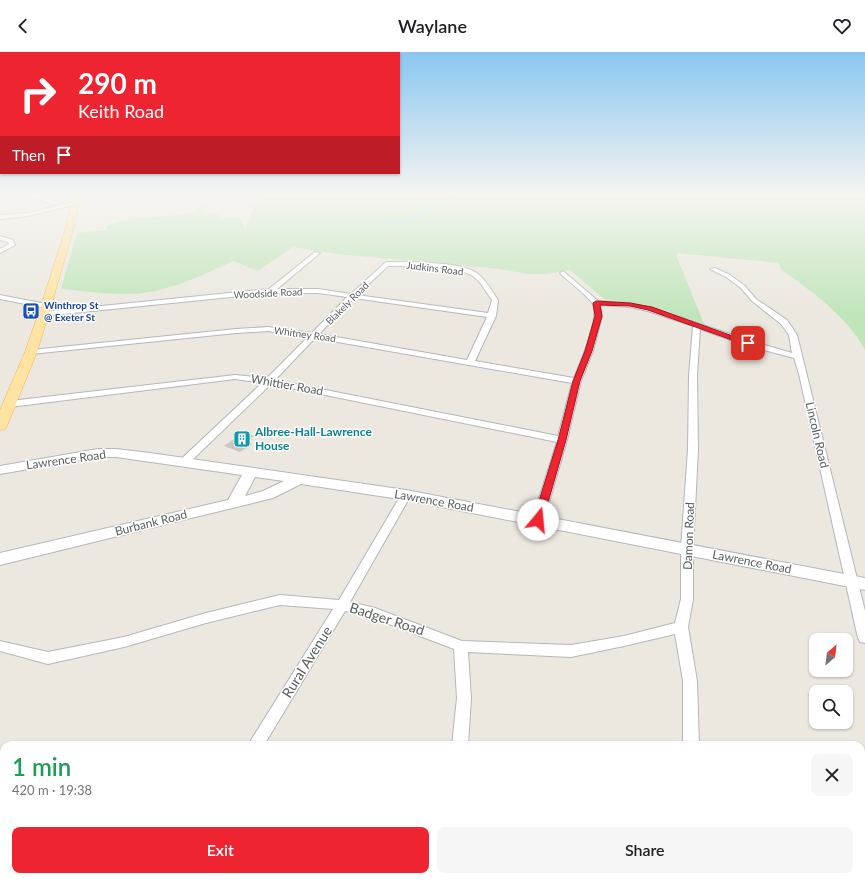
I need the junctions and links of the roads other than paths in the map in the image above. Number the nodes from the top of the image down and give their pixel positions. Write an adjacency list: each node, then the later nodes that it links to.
1 (68, 235): 12 (main road)
2 (0, 238): 3 (street)
3 (0, 251)
4 (317, 253): 8 (street)
5 (391, 264): 9 (street, Blakely Road); 13 (street, Judkins Road)
6 (713, 269): 17 (street, Lincoln Road)
7 (563, 274): 11 (street)
8 (271, 291): 9 (street, Woodside Road); 12 (street, Woodside Road)
9 (353, 295): 13 (street, Woodside Road); 15 (street, Blakely Road)
10 (0, 296): 12 (street, Woodside Road)
11 (596, 303): 14 (street); 20 (street)
12 (45, 310): 16 (main road)
13 (492, 316): 18 (street, Judkins Road)
14 (696, 325): 17 (street); 31 (street, Damon Road)
15 (315, 335): 16 (street, Whitney Road); 18 (street, Whitney Road); 19 (street, Blakely Road)
16 (31, 352): 21 (main road)
17 (797, 357): 33 (street, Lincoln Road)
18 (470, 362): 20 (street, Whitney Road)
19 (269, 381): 21 (street, Whittier Road); 23 (street, Whittier Road); 24 (street, Blakely Road)
20 (576, 381): 23 (street)
21 (10, 404): 22 (main road)
22 (0, 426)
23 (562, 440): 30 (street)
24 (184, 463): 25 (street, Lawrence Road); 26 (street, Lawrence Road)
25 (0, 470)
26 (251, 472): 27 (street, Lawrence Road); 29 (street)
27 (300, 479): 28 (street, Lawrence Road); 29 (street, Burbank Road)
28 (406, 495): 30 (street, Lawrence Road); 34 (street, Rural Avenue)
29 (234, 503): 32 (street, Burbank Road)
30 (538, 520): 31 (street, Lawrence Road)
31 (687, 549): 33 (street, Lawrence Road); 35 (street, Damon Road)
32 (0, 559)
33 (858, 582): 36 (street, Lincoln Road)
34 (342, 605): 37 (street, Badger Road); 38 (street, Badger Road); 39 (street, Rural Avenue)
35 (681, 627): 38 (street, Badger Road); 41 (street, Damon Road)
36 (865, 638)
37 (0, 646)
38 (461, 646): 40 (street)
39 (258, 741)
40 (460, 741)
41 (691, 741)

